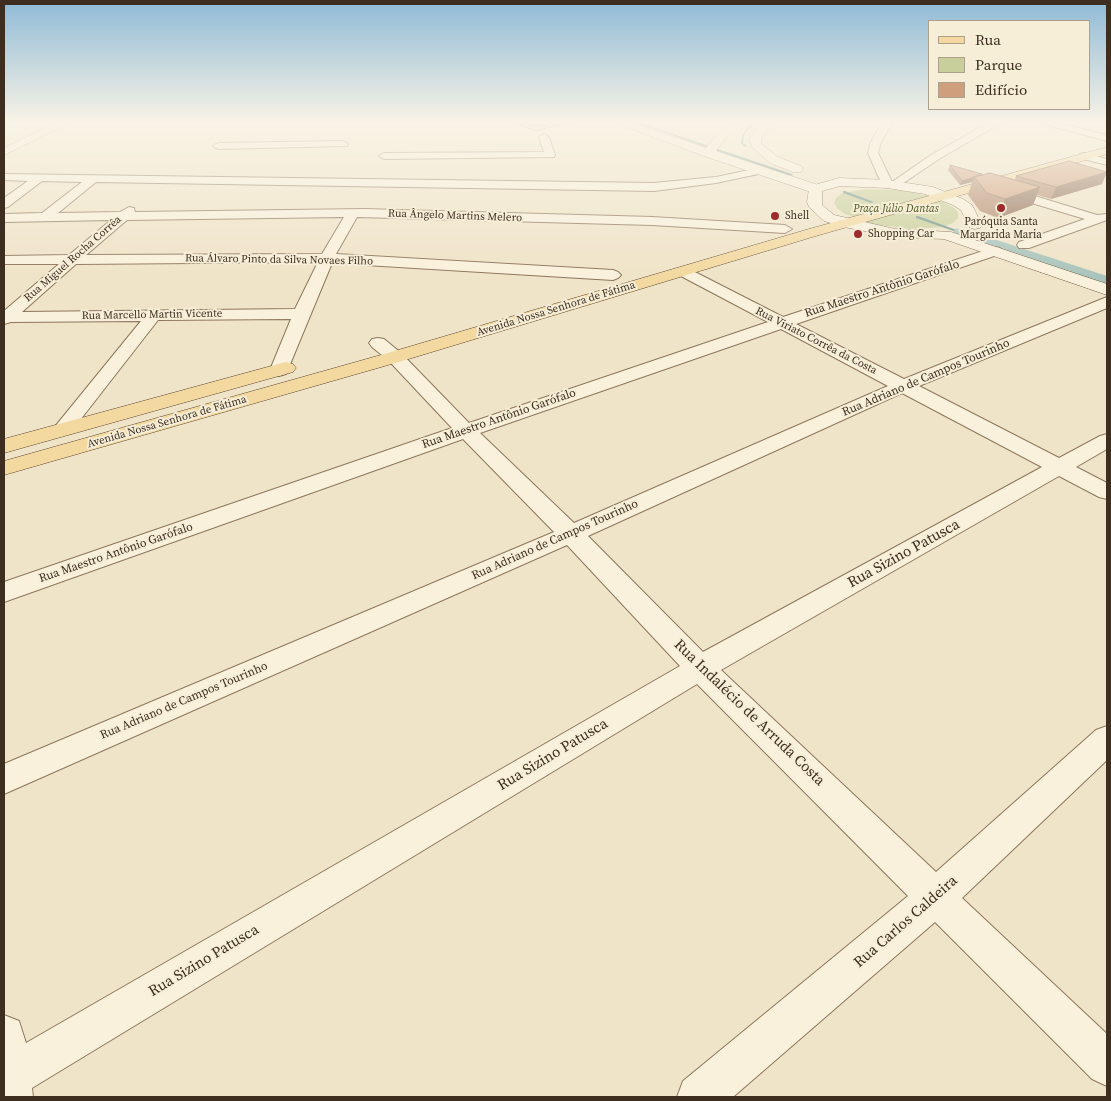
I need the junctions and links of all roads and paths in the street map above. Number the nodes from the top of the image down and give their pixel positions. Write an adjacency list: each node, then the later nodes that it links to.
1 (201, 174): 19 (street)
2 (257, 174): 20 (street)
3 (313, 174): 21 (street)
4 (372, 174): 22 (street)
5 (459, 174): 23 (street)
6 (553, 174): 28 (street)
7 (743, 174): 28 (street)
8 (770, 174): 17 (street)
9 (806, 174): 17 (street)
10 (886, 174): 24 (street)
11 (907, 174): 24 (street)
12 (984, 174): 26 (main road, Avenida Nossa Senhora de Fátima)
13 (1017, 174): 25 (main road, Avenida Nossa Senhora de Fátima)
14 (4, 177): 15 (street)
15 (39, 178): 16 (street); 31 (street)
16 (94, 178): 18 (street); 34 (street)
17 (816, 179): 24 (street); 38 (street)
18 (166, 180): 19 (street); 27 (street)
19 (193, 180): 20 (street)
20 (249, 181): 21 (street)
21 (305, 182): 22 (street)
22 (366, 183): 23 (street)
23 (387, 183): 32 (street)
24 (891, 184): 26 (street)
25 (982, 184): 29 (main road, Avenida Nossa Senhora de Fátima); 35 (street)
26 (928, 190): 29 (street); 38 (main road, Avenida Nossa Senhora de Fátima)
27 (152, 191)
28 (653, 196): 37 (street)
29 (944, 196): 38 (main road, Avenida Nossa Senhora de Fátima); 39 (street)
30 (138, 203): 33 (street, Rua Miguel Rocha Corrêa)
31 (4, 204)
32 (358, 214): 33 (street, Rua Ângelo Martins Melero); 37 (street, Rua Ângelo Martins Melero); 45 (street)
33 (124, 215): 34 (street, Rua Ângelo Martins Melero); 46 (street, Rua Miguel Rocha Corrêa)
34 (45, 217): 36 (street, Rua Ângelo Martins Melero)
35 (1103, 217): 43 (street)
36 (4, 218)
37 (652, 221): 40 (street, Rua Ângelo Martins Melero)
38 (837, 221): 40 (main road, Avenida Nossa Senhora de Fátima); 41 (street); 48 (main road, Avenida Nossa Senhora de Fátima)
39 (971, 227): 41 (street); 42 (street)
40 (784, 230): 49 (main road, Avenida Nossa Senhora de Fátima)
41 (949, 234): 42 (street)
42 (998, 241): 43 (street); 50 (street); 55 (street, Rua Maestro Antônio Garófalo)
43 (1024, 245): 44 (street)
44 (1052, 254)
45 (327, 258): 46 (street, Rua Álvaro Pinto da Silva Novaes Filho); 49 (street, Rua Álvaro Pinto da Silva Novaes Filho); 52 (street)
46 (72, 259): 47 (street, Rua Álvaro Pinto da Silva Novaes Filho); 54 (street, Rua Miguel Rocha Corrêa)
47 (4, 260)
48 (684, 272): 55 (street, Rua Viriato Corrêa da Costa); 56 (main road, Avenida Nossa Senhora de Fátima)
49 (613, 275): 56 (main road, Avenida Nossa Senhora de Fátima)
50 (1107, 290)
51 (1107, 302): 59 (street, Rua Adriano de Campos Tourinho)
52 (301, 314): 53 (street, Rua Marcello Martin Vicente); 58 (street)
53 (154, 315): 54 (street, Rua Marcello Martin Vicente); 60 (street)
54 (4, 318)
55 (781, 323): 59 (street, Rua Viriato Corrêa da Costa); 61 (street, Rua Maestro Antônio Garófalo)
56 (378, 350): 61 (street, Rua Indalécio de Arruda Costa); 65 (main road, Avenida Nossa Senhora de Fátima)
57 (306, 363): 58 (main road, Avenida Nossa Senhora de Fátima)
58 (279, 370): 60 (main road, Avenida Nossa Senhora de Fátima)
59 (903, 386): 64 (street, Rua Viriato Corrêa da Costa); 67 (street, Rua Adriano de Campos Tourinho)
60 (63, 429): 63 (main road, Avenida Nossa Senhora de Fátima)
61 (465, 430): 67 (street, Rua Indalécio de Arruda Costa); 68 (street, Rua Maestro Antônio Garófalo)
62 (1107, 440): 64 (street, Rua Sizino Patusca)
63 (4, 446)
64 (1059, 467): 66 (street, Rua Viriato Corrêa da Costa); 69 (street, Rua Sizino Patusca)
65 (4, 468)
66 (1107, 492)
67 (571, 534): 69 (street, Rua Indalécio de Arruda Costa); 71 (street, Rua Adriano de Campos Tourinho)
68 (4, 592)
69 (700, 668): 72 (street, Rua Indalécio de Arruda Costa); 74 (street, Rua Sizino Patusca)
70 (1107, 740): 72 (street, Rua Carlos Caldeira)
71 (4, 779)
72 (937, 896): 73 (street, Rua Indalécio de Arruda Costa); 75 (street, Rua Carlos Caldeira)
73 (1107, 1064)
74 (7, 1073)
75 (699, 1097)

